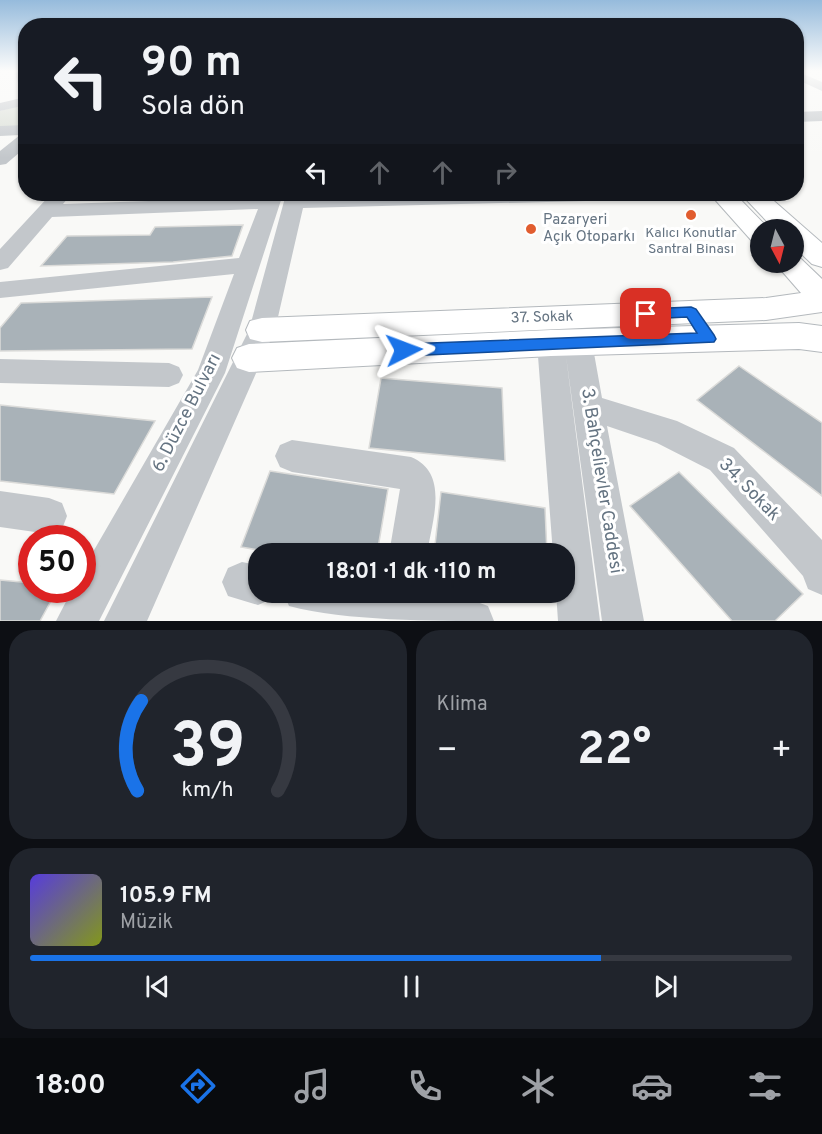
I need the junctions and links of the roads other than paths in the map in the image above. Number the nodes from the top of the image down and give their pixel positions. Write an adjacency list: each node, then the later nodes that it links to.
1 (18, 103): 2 (street)
2 (0, 107)
3 (822, 116): 4 (street)
4 (804, 117)
5 (18, 130): 6 (street)
6 (0, 131)
7 (18, 145): 8 (street)
8 (0, 160)
9 (56, 201): 15 (street)
10 (229, 201): 15 (street)
11 (281, 201): 21 (street, 6. Düzce Bulvarı)
12 (282, 201): 30 (street, 6. Düzce Bulvarı)
13 (729, 201): 17 (main road)
14 (760, 201): 16 (main road)
15 (47, 211): 20 (street)
16 (779, 219)
17 (750, 223)
18 (804, 242): 19 (main road)
19 (822, 258)
20 (0, 263)
21 (248, 266): 23 (street); 42 (street, 6. Düzce Bulvarı)
22 (798, 273): 24 (main road)
23 (0, 290)
24 (822, 300): 25 (main road); 26 (main road, 37. Sokak)
25 (822, 312)
26 (700, 325): 27 (main road, 37. Sokak); 28 (main road); 29 (main road)
27 (446, 335): 29 (main road); 30 (main road)
28 (822, 339)
29 (565, 342): 33 (street, 3. Bahçelievler Caddesi); 45 (street, 3. Bahçelievler Caddesi)
30 (256, 344): 43 (street, 6. Düzce Bulvarı)
31 (0, 371): 32 (street)
32 (169, 375)
33 (589, 407): 38 (street, 34. Sokak); 41 (street, 3. Bahçelievler Caddesi)
34 (292, 456): 37 (street)
35 (0, 509): 36 (street)
36 (49, 516)
37 (410, 543)
38 (822, 575)
39 (374, 603): 40 (street)
40 (400, 607): 44 (street)
41 (627, 612)
42 (77, 621)
43 (125, 621)
44 (473, 621)
45 (579, 621)

